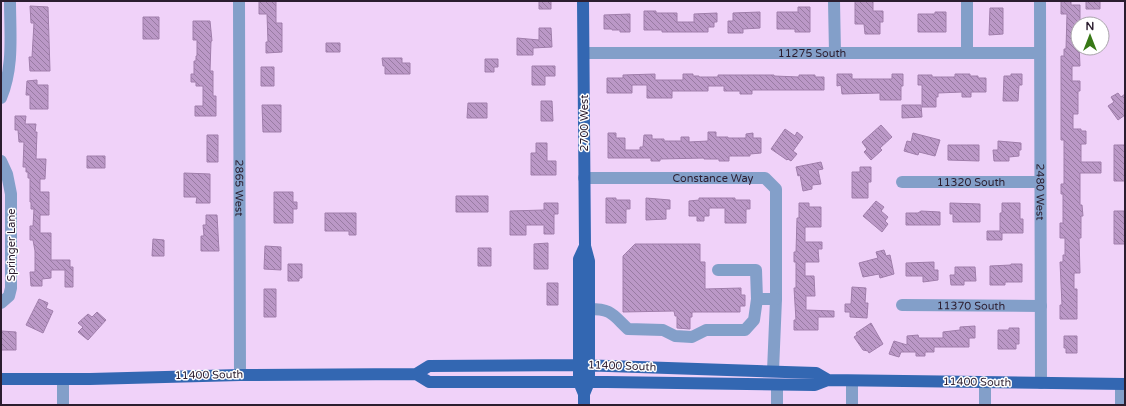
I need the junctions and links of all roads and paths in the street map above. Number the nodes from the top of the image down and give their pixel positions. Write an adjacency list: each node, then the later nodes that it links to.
1 (10, 1): 11 (street)
2 (239, 1): 27 (street, 2865 West)
3 (583, 1): 7 (main road, 2700 West)
4 (834, 1): 8 (street)
5 (967, 1): 9 (street)
6 (1040, 1): 10 (street, 2480 West)
7 (584, 53): 8 (street, 11275 South); 13 (main road, 2700 West)
8 (835, 53): 9 (street, 11275 South)
9 (967, 53): 10 (street, 11275 South)
10 (1040, 53): 15 (street, 2480 West)
11 (1, 98)
12 (1, 161): 20 (street, Springer Lane)
13 (584, 178): 16 (main road, 2700 West); 19 (street, Constance Way)
14 (902, 182): 15 (street, 11320 South)
15 (1040, 182): 22 (street, 2480 West)
16 (584, 246): 23 (main road, 2700 West); 24 (main road, 2700 West)
17 (718, 270): 18 (street)
18 (757, 299): 19 (street); 23 (street)
19 (776, 299): 25 (street, Constance Way)
20 (1, 303)
21 (902, 305): 22 (street, 11370 South)
22 (1041, 306): 34 (street, 2480 West)
23 (589, 309): 24 (main road, 2700 West)
24 (584, 365): 25 (main road, 11400 South); 26 (main road, 11400 South); 32 (main road, 2700 West)
25 (773, 371): 30 (main road, 11400 South)
26 (416, 374): 27 (main road, 11400 South); 32 (main road, 11400 South)
27 (240, 375): 29 (main road, 11400 South)
28 (1, 379): 29 (main road, 11400 South)
29 (63, 379): 38 (street)
30 (828, 380): 31 (main road, 11400 South); 36 (main road, 11400 South)
31 (852, 381): 33 (main road, 11400 South); 40 (street)
32 (584, 382): 36 (main road, 11400 South); 37 (main road, 2700 West)
33 (985, 382): 34 (main road, 11400 South); 41 (street)
34 (1041, 383): 35 (main road, 11400 South)
35 (1123, 384): 42 (street)
36 (777, 385): 39 (street)
37 (584, 400)
38 (63, 405)
39 (777, 405)
40 (852, 405)
41 (985, 405)
42 (1121, 405)

